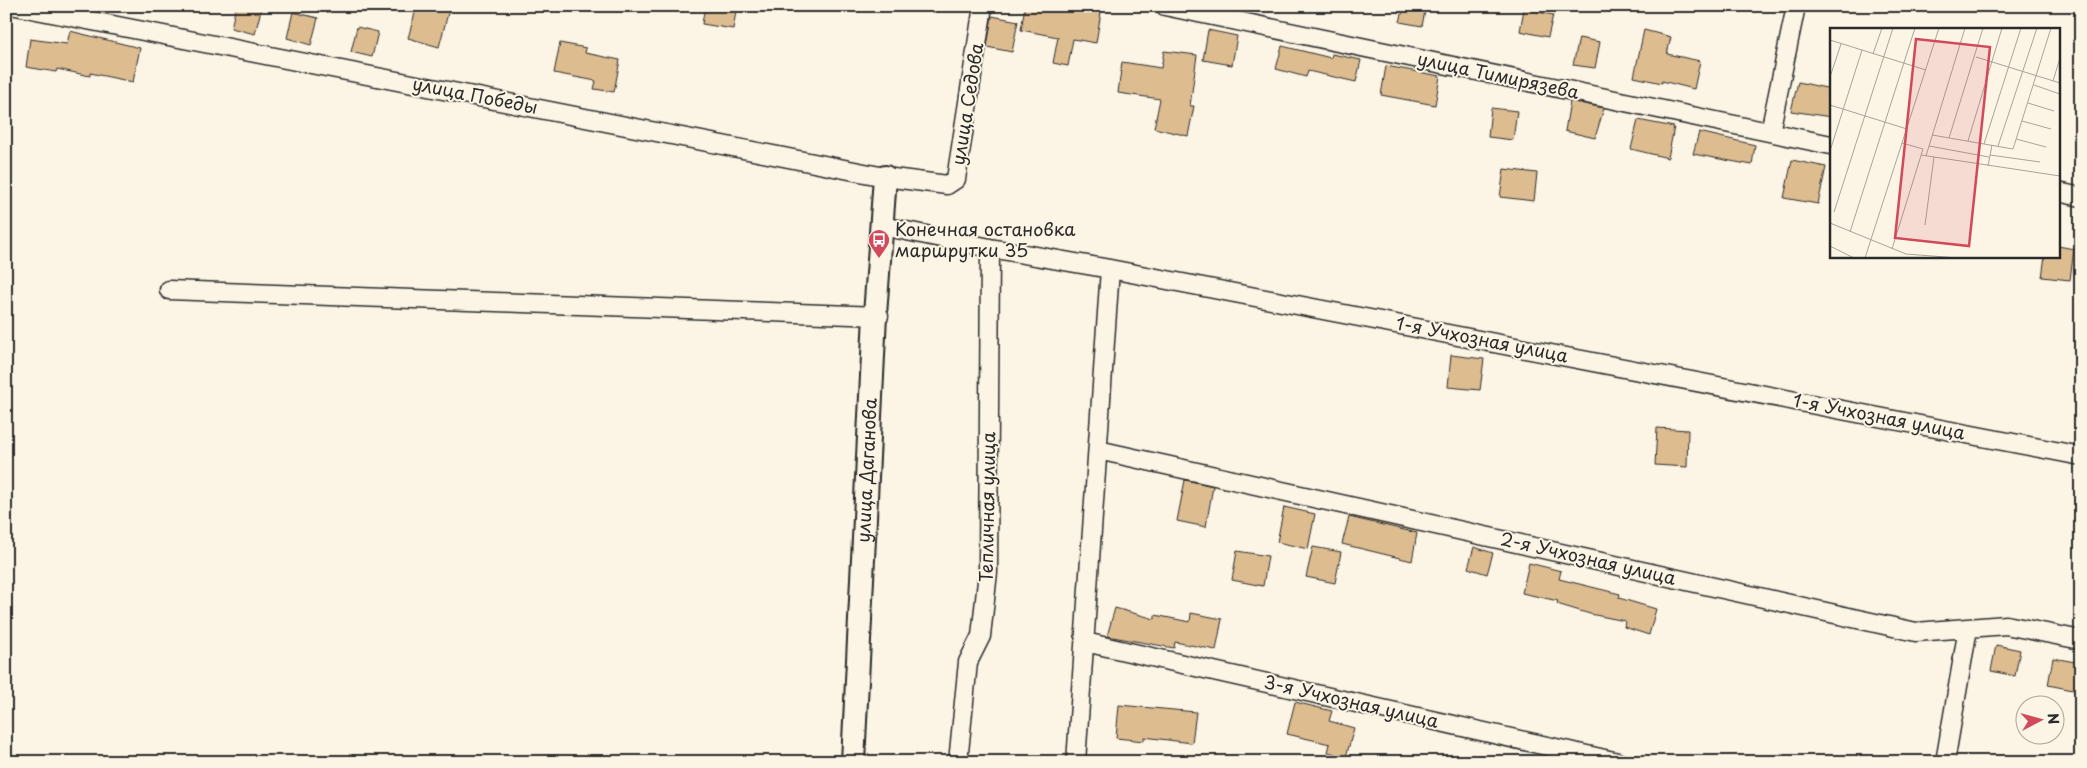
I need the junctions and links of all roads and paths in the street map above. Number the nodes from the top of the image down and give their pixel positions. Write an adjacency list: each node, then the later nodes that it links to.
1 (16, 6): 7 (street, улица Победы)
2 (984, 6): 8 (street, улица Седова)
3 (1165, 6): 5 (street, улица Тимирязева)
4 (1796, 6): 5 (street)
5 (1770, 132): 6 (street, улица Тимирязева)
6 (1830, 145)
7 (888, 177): 8 (street, улица Победы); 11 (main road, улица Даганова)
8 (935, 184)
9 (2060, 192): 10 (street)
10 (2081, 197)
11 (884, 226): 12 (street, 1-я Учхозная улица); 15 (main road, улица Даганова)
12 (990, 248): 13 (street, 1-я Учхозная улица); 23 (street, Тепличная улица)
13 (1110, 268): 16 (street); 17 (street, 1-я Учхозная улица)
14 (169, 290): 15 (street)
15 (877, 316): 21 (main road, улица Даганова); 22 (main road, улица Даганова)
16 (1098, 450): 18 (street, 2-я Учхозная улица); 20 (street)
17 (2081, 456)
18 (1968, 628): 19 (street, 2-я Учхозная улица); 26 (street)
19 (2081, 640)
20 (1085, 642): 24 (street); 25 (street, 3-я Учхозная улица)
21 (853, 762)
22 (857, 762)
23 (958, 762)
24 (1076, 762)
25 (1618, 762)
26 (1945, 762)

